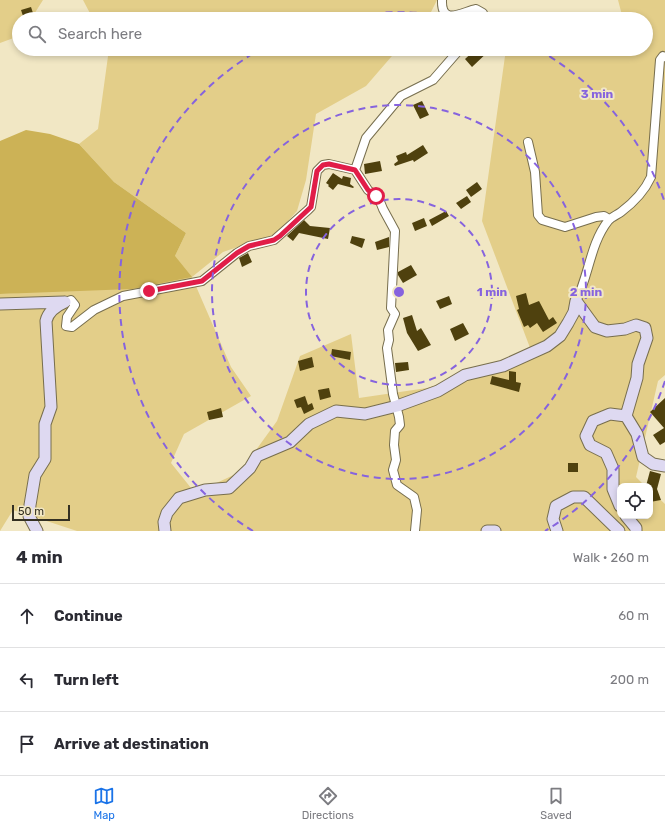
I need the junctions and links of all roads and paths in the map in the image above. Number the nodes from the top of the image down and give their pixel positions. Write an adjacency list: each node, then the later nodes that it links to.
1 (442, 0): 2 (street)
2 (447, 12)
3 (471, 12): 4 (street)
4 (480, 12)
5 (454, 56): 8 (street)
6 (665, 56): 9 (street)
7 (528, 142): 9 (street)
8 (355, 170): 11 (street); 13 (street)
9 (609, 219): 10 (street)
10 (576, 301): 13 (street); 14 (street)
11 (65, 302): 12 (street); 18 (street)
12 (0, 304)
13 (397, 406): 19 (street); 20 (street)
14 (626, 416): 15 (street); 16 (street)
15 (665, 466)
16 (617, 499)
17 (628, 519): 25 (street)
18 (37, 531)
19 (165, 531)
20 (415, 531)
21 (487, 531): 22 (street)
22 (495, 531)
23 (557, 531): 24 (street)
24 (619, 531)
25 (636, 531)

